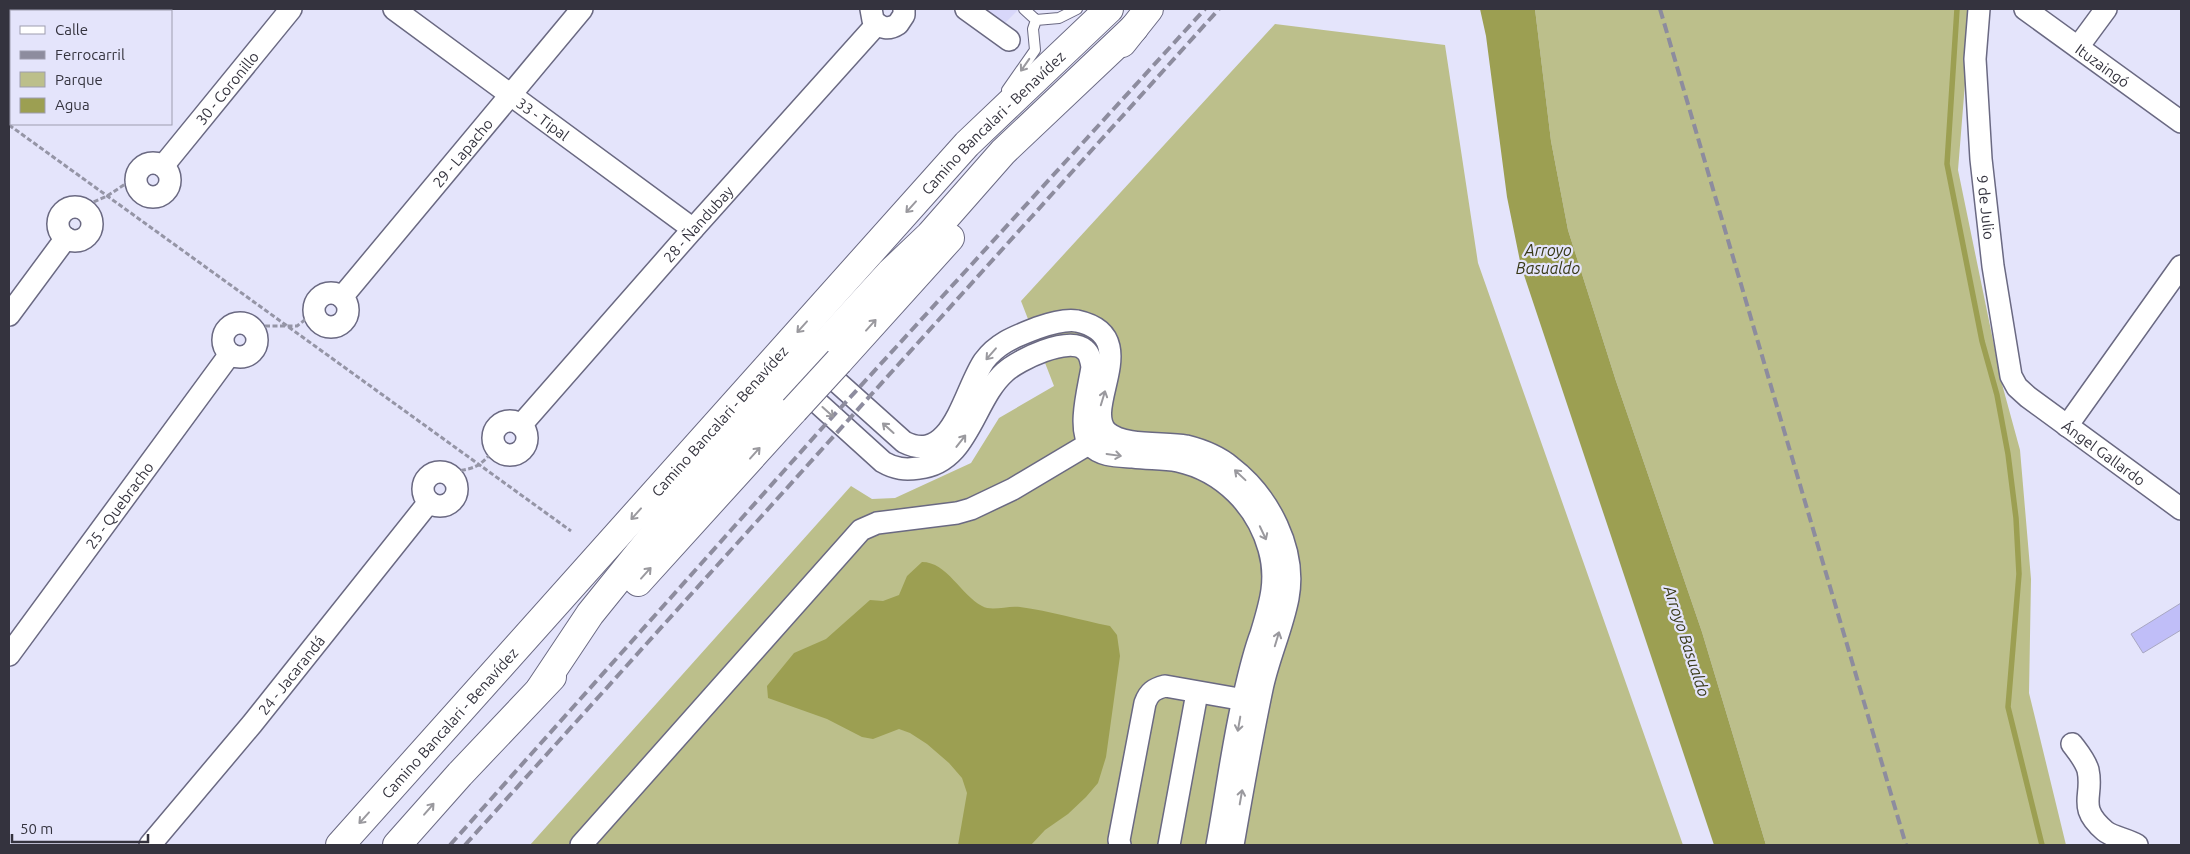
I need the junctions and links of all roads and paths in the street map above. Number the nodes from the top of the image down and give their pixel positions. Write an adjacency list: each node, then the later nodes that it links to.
1 (290, 9): 21 (street, 30 - Coronillo)
2 (394, 9): 17 (street, 33 - Tipal)
3 (582, 9): 17 (street, 29 - Lapacho)
4 (904, 9): 13 (street)
5 (966, 9): 15 (street)
6 (1024, 9): 14 (lane)
7 (1077, 9): 14 (lane)
8 (1109, 9): 20 (main road, Camino Bancalari - Benavídez)
9 (1979, 9): 35 (street, 9 de Julio)
10 (2025, 9): 16 (street, Ituzaingó)
11 (2106, 9): 16 (street)
12 (1135, 15): 33 (main road); 46 (main road, one-way to 12, bridge)
13 (874, 17): 25 (street, 28 - Ñandubay)
14 (1036, 20): 20 (lane, one-way to 20)
15 (1009, 40)
16 (2078, 47): 18 (street, Ituzaingó)
17 (510, 94): 25 (street, 33 - Tipal); 27 (street, 29 - Lapacho)
18 (2181, 122)
19 (9, 125): 23 (path)
20 (968, 144): 49 (main road, Camino Bancalari - Benavídez, one-way to 49)
21 (163, 166): 22 (street); 22 (street)
22 (136, 177): 23 (path)
23 (107, 196): 24 (path); 30 (path)
24 (80, 208): 28 (street)
25 (692, 229): 39 (street, 28 - Ñandubay)
26 (2181, 266): 36 (street)
27 (315, 312): 30 (path)
28 (9, 315)
29 (250, 326): 30 (path); 45 (street, 25 - Quebracho)
30 (288, 327): 40 (path)
31 (1017, 335): 32 (street); 33 (street, one-way to 33); 37 (street, one-way to 31)
32 (1026, 358): 34 (street, one-way to 32); 38 (street)
33 (811, 359): 34 (main road)
34 (792, 379): 42 (main road)
35 (2028, 397): 36 (street, Ángel Gallardo)
36 (2066, 426): 43 (street, Ángel Gallardo)
37 (1108, 432): 38 (street); 48 (street, one-way to 37)
38 (1090, 445): 48 (street, one-way to 48); 54 (street)
39 (496, 447): 40 (path)
40 (479, 465): 41 (path); 44 (path)
41 (446, 473): 51 (street, 24 - Jacarandá)
42 (686, 495): 46 (main road); 49 (main road)
43 (2181, 509)
44 (571, 531)
45 (9, 655)
46 (540, 689): 53 (main road, one-way to 46)
47 (1197, 693): 48 (street); 55 (street); 56 (street)
48 (1251, 701): 57 (street, one-way to 57); 58 (street, one-way to 48)
49 (444, 728): 52 (main road, Camino Bancalari - Benavídez, one-way to 52)
50 (2072, 744): 59 (street)
51 (150, 845)
52 (340, 845)
53 (397, 845)
54 (580, 845)
55 (1120, 845)
56 (1169, 845)
57 (1217, 845)
58 (1233, 845)
59 (2137, 845)

